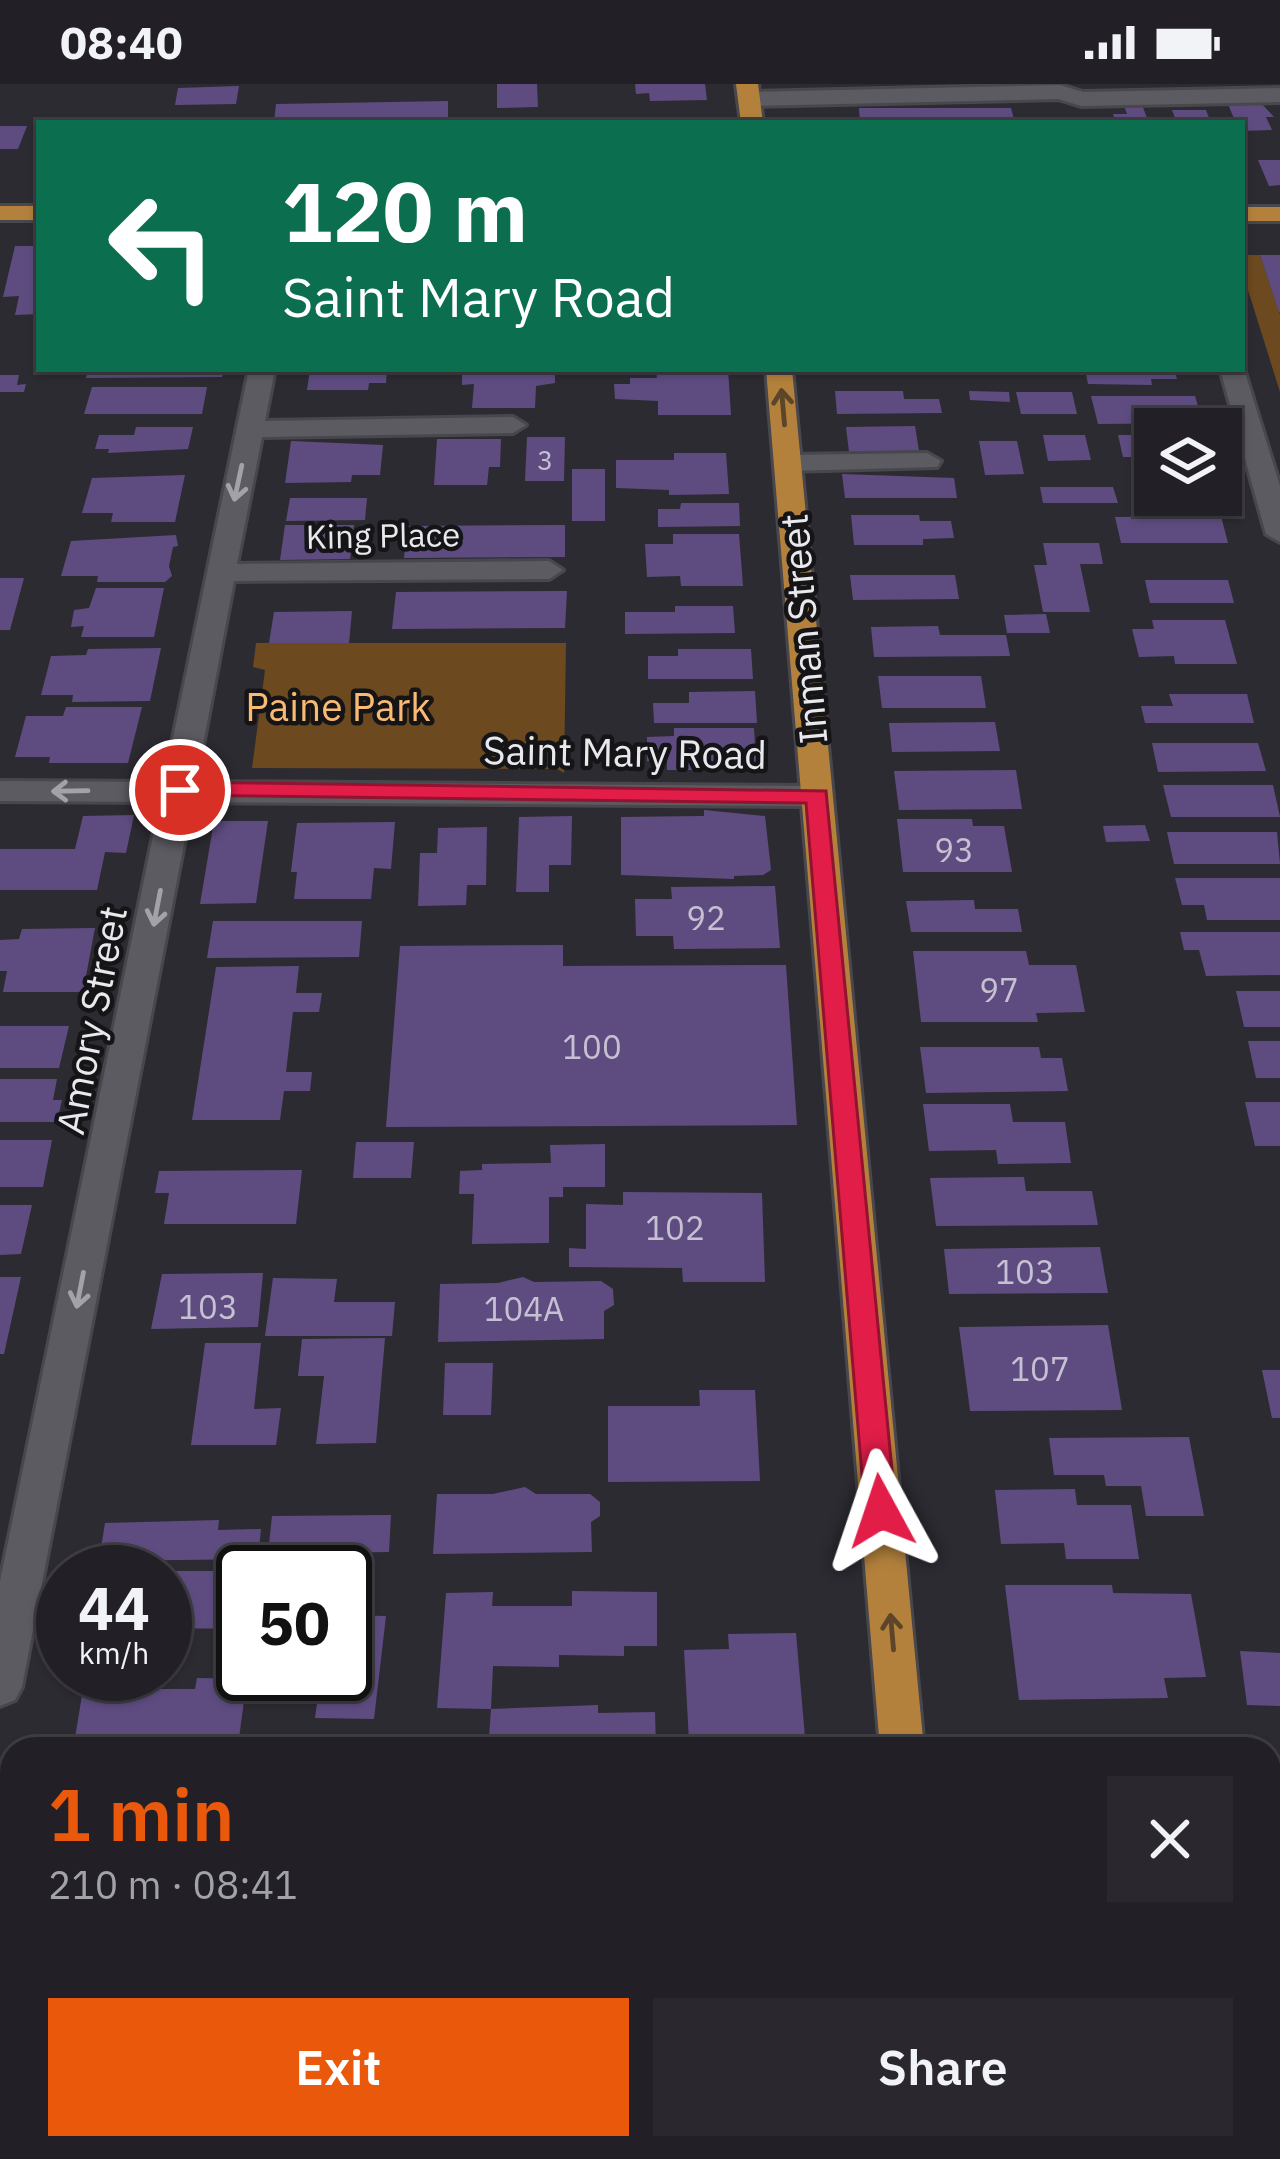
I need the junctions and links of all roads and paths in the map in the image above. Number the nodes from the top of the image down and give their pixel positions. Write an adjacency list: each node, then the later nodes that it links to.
1 (1079, 91): 2 (street); 3 (street); 4 (street)
2 (1280, 95)
3 (749, 102)
4 (1088, 120)
5 (0, 213): 6 (main road)
6 (36, 213)
7 (1245, 214): 8 (main road)
8 (1280, 214)
9 (261, 372): 13 (street, Amory Street)
10 (779, 372): 15 (main road, Inman Street, one-way to 10)
11 (1234, 372): 16 (street)
12 (513, 425): 13 (street)
13 (250, 429): 19 (street, Amory Street, one-way to 19)
14 (927, 461): 15 (street)
15 (788, 463): 22 (main road, Inman Street)
16 (1272, 475): 17 (street)
17 (1280, 534)
18 (549, 570): 19 (street, King Place)
19 (219, 573): 20 (street, Amory Street)
20 (180, 790): 21 (street, Saint Mary Road, one-way to 21); 22 (street, Saint Mary Road); 23 (street, Amory Street, one-way to 23)
21 (0, 791)
22 (818, 796): 24 (main road, Inman Street, one-way to 22)
23 (0, 1687)
24 (901, 1737)

